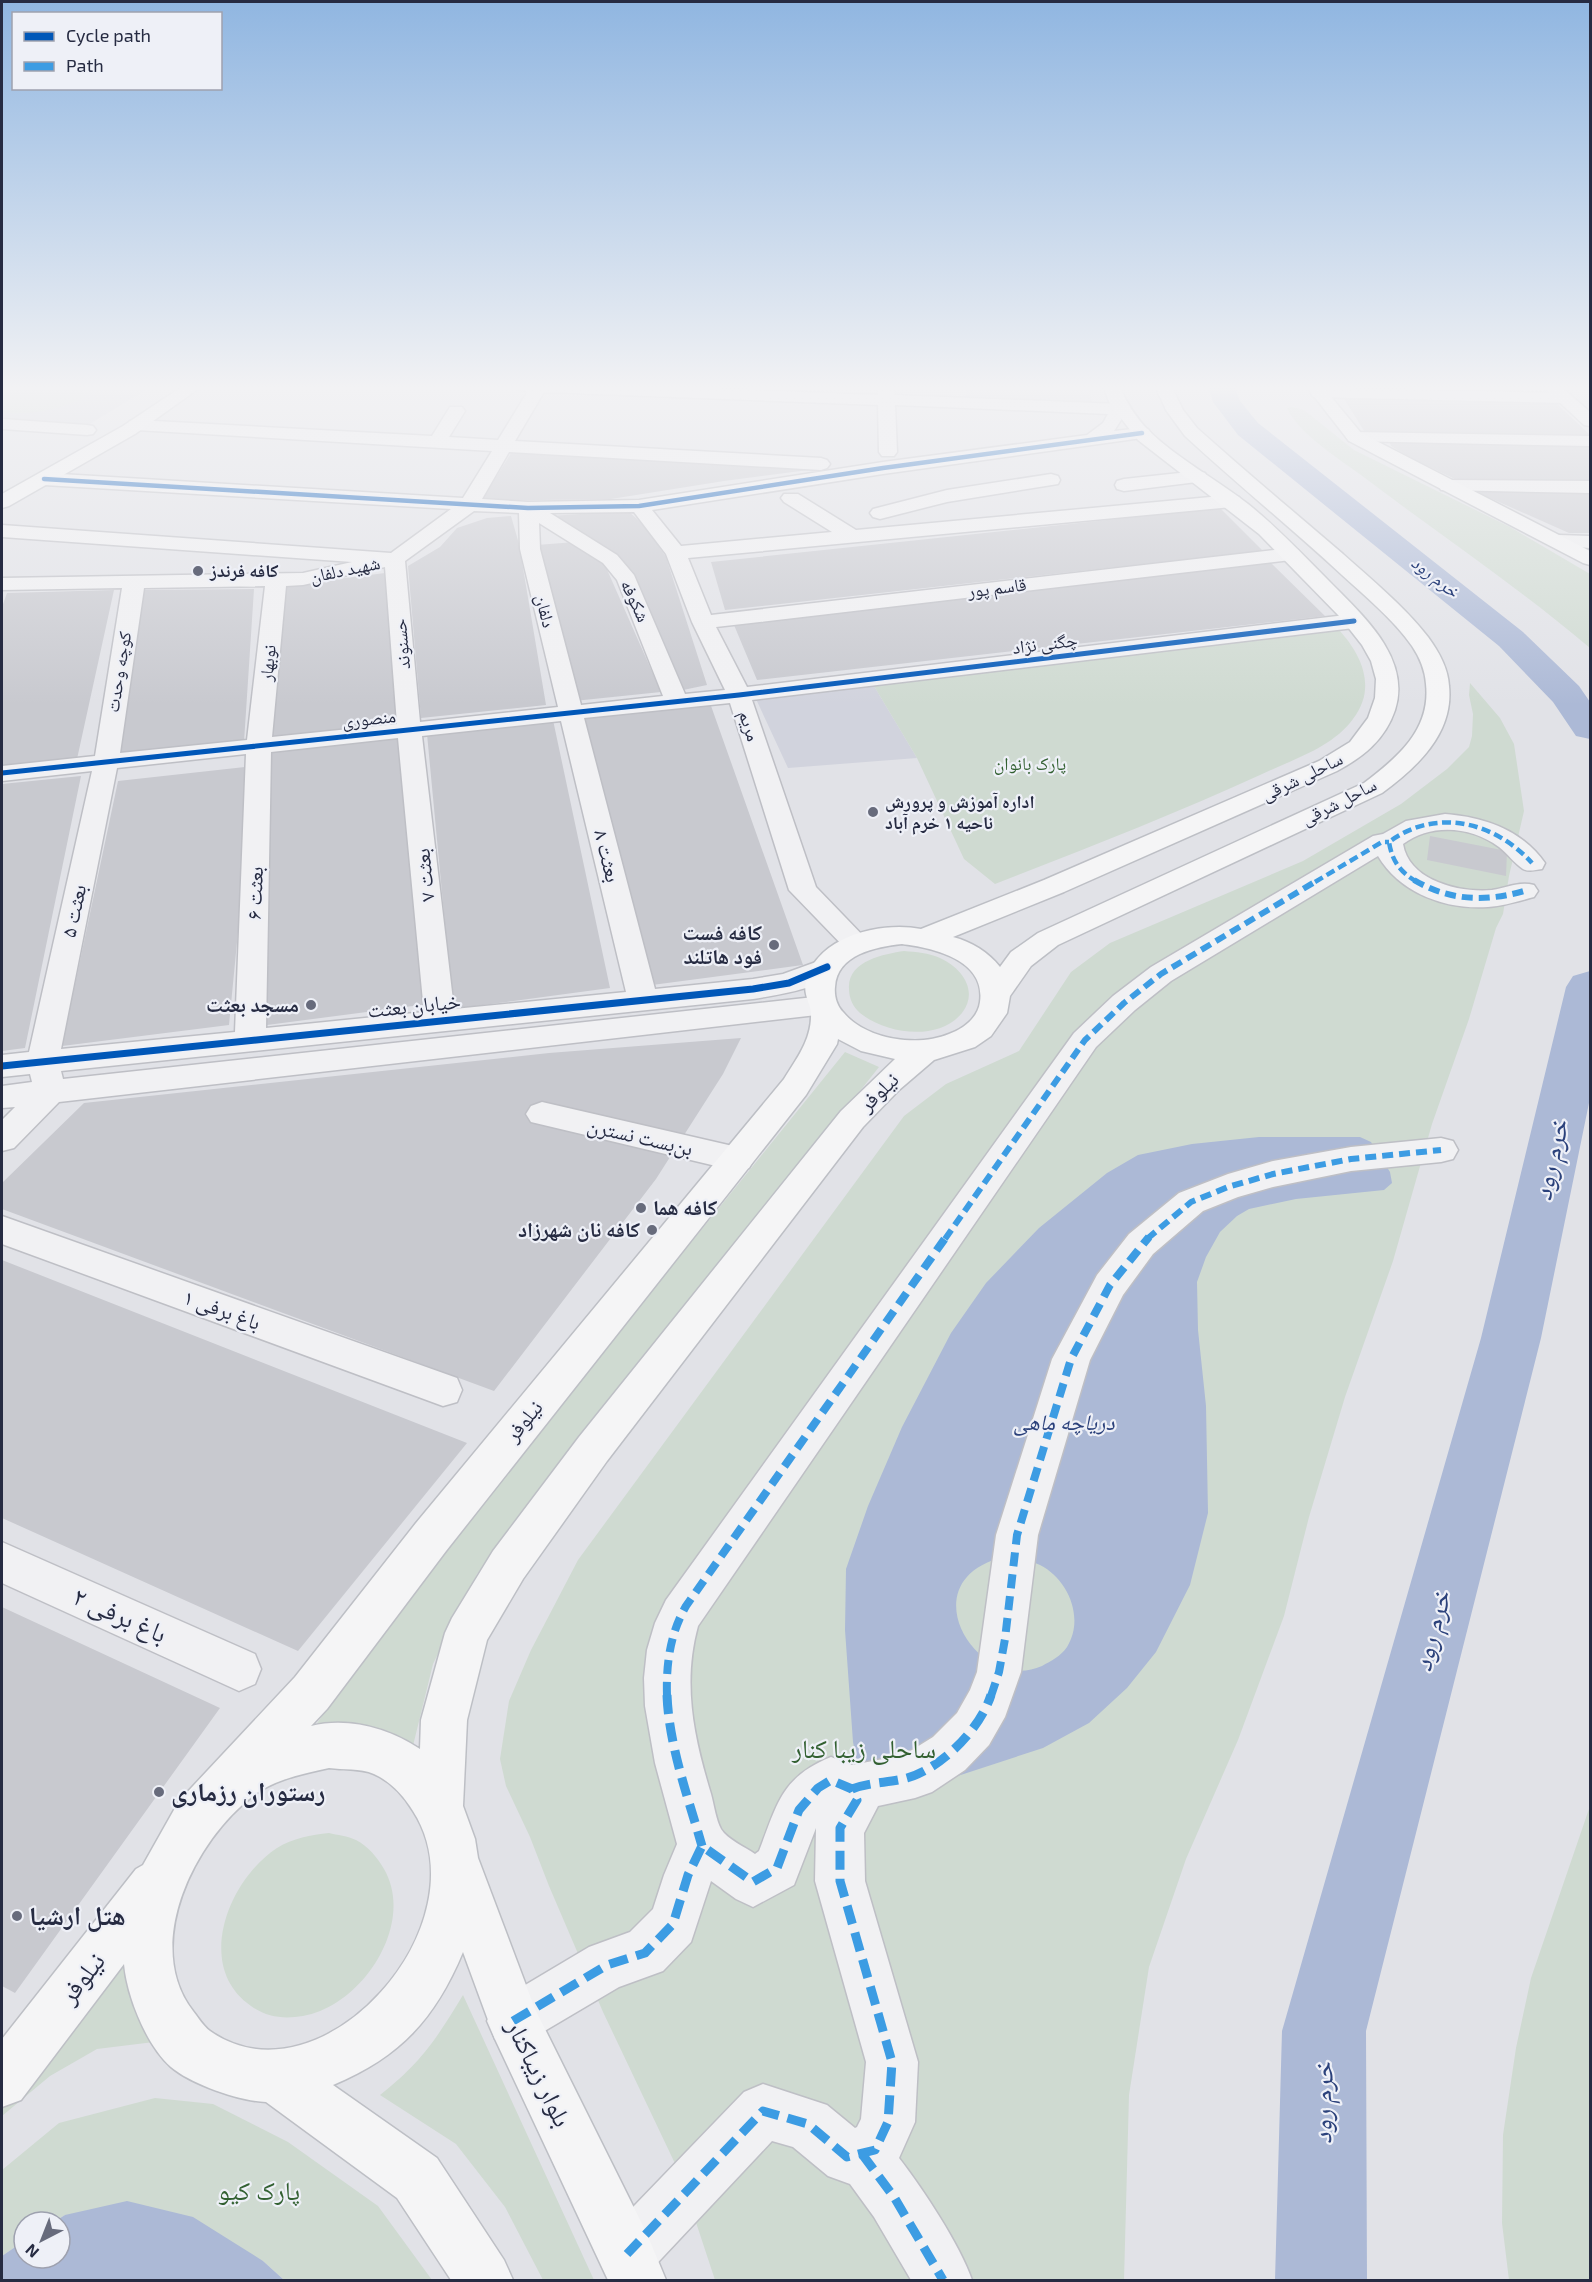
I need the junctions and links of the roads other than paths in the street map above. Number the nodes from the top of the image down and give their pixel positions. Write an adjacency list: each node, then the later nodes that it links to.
1 (19, 492): 14 (main road)
2 (265, 492): 15 (street)
3 (476, 492): 15 (street)
4 (711, 492): 16 (street)
5 (942, 492): 11 (street)
6 (971, 492): 11 (street)
7 (1073, 492): 18 (street)
8 (1220, 492): 13 (main road, ساحلی شرقی)
9 (1259, 492): 47 (main road, ساحل شرقی)
10 (1461, 492): 23 (main road)
11 (948, 496): 19 (street); 20 (street)
12 (791, 498): 22 (street)
13 (1232, 501): 18 (street); 26 (main road, ساحلی شرقی)
14 (2, 502)
15 (469, 505): 17 (street); 27 (street, شهید دلفان)
16 (639, 506): 17 (street); 25 (street, مریم)
17 (528, 508): 35 (street, شکوفه); 36 (street, دلفان)
18 (1107, 512): 20 (street)
19 (880, 513)
20 (991, 523): 22 (street)
21 (2, 531): 27 (street)
22 (851, 536): 25 (street)
23 (1559, 542): 24 (street); 28 (main road)
24 (1590, 542)
25 (676, 553): 33 (street, مریم)
26 (1291, 554): 32 (main road, ساحلی شرقی); 33 (street, قاسم پور)
27 (395, 559): 29 (street, شهید دلفان); 37 (street, حسنوند)
28 (1590, 559)
29 (276, 580): 31 (street, شهید دلفان); 38 (street, نوبهار)
30 (2, 584): 31 (street, شهید دلفان)
31 (134, 584): 39 (street, کوچه وحدت)
32 (1354, 621): 34 (street, چگنی نژاد); 44 (main road, ساحلی شرقی)
33 (703, 622): 34 (street, مریم)
34 (739, 695): 35 (street, منصوری); 45 (street, مریم)
35 (677, 702): 36 (street, منصوری)
36 (571, 713): 37 (street, منصوری); 48 (street, بعثت ۸)
37 (409, 730): 38 (street, منصوری); 50 (street, بعثت ۷)
38 (259, 745): 39 (street, منصوری); 51 (street, بعثت ۶)
39 (106, 762): 40 (street, منصوری); 53 (street, بعثت ۵)
40 (2, 772)
41 (1389, 842): 42 (street); 43 (street); 68 (street)
42 (1532, 863)
43 (1524, 891)
44 (926, 937): 45 (main road); 47 (main road)
45 (857, 944): 46 (main road)
46 (826, 967): 48 (street, خیابان بعثت); 49 (main road)
47 (996, 994): 52 (main road)
48 (643, 1000): 50 (street, خیابان بعثت)
49 (825, 1008): 52 (main road); 55 (street); 60 (main road, نیلوفر)
50 (440, 1021): 51 (street, خیابان بعثت)
51 (250, 1040): 53 (street, خیابان بعثت)
52 (926, 1050): 66 (main road, نیلوفر)
53 (43, 1061): 54 (street, خیابان بعثت); 55 (street)
54 (2, 1066)
55 (50, 1092): 56 (street); 58 (street)
56 (2, 1097)
57 (542, 1114): 60 (street, بن‌بست نسترن)
58 (2, 1138)
59 (1441, 1150): 65 (street)
60 (737, 1159): 67 (main road, نیلوفر)
61 (2, 1230): 62 (street, باغ برفی ۱)
62 (443, 1390)
63 (2, 1562): 64 (street, باغ برفی ۲)
64 (239, 1669)
65 (856, 1787): 68 (street); 74 (street)
66 (440, 1804): 67 (main road); 69 (main road)
67 (196, 1818): 70 (main road)
68 (702, 1846): 71 (street)
69 (456, 1860): 71 (main road, بلوار زیباکنار); 72 (main road)
70 (162, 1876): 72 (main road); 73 (main road, نیلوفر)
71 (513, 2021): 75 (main road, بلوار زیباکنار)
72 (275, 2076): 76 (main road)
73 (2, 2081)
74 (862, 2154): 75 (street); 77 (street)
75 (632, 2267)
76 (484, 2280)
77 (943, 2280)

